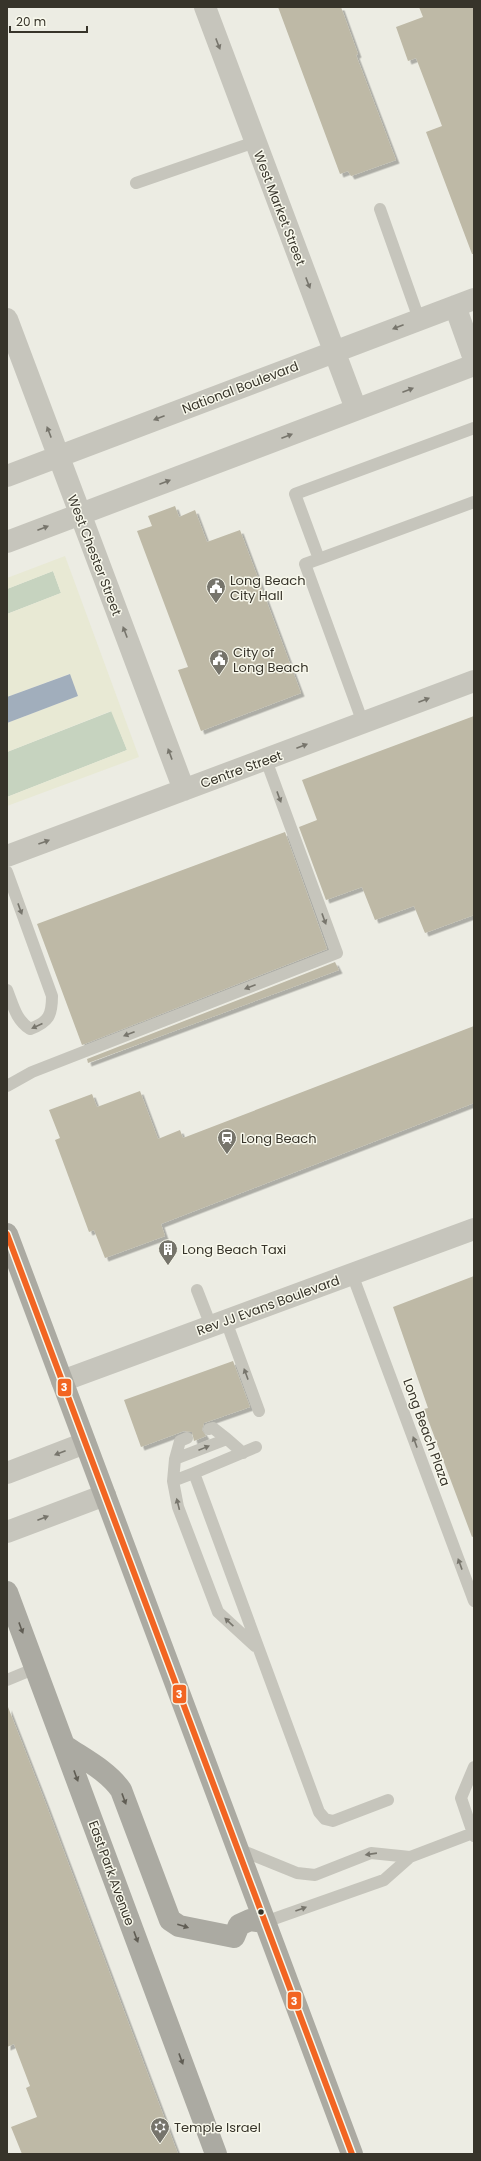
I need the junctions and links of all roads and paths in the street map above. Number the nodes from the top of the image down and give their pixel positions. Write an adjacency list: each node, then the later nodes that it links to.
1 (205, 7): 2 (street, West Market Street, one-way to 2)
2 (255, 142): 3 (lane); 8 (street, West Market Street, one-way to 8)
3 (136, 183)
4 (380, 209): 7 (lane)
5 (464, 302): 7 (street, National Boulevard); 9 (street)
6 (7, 319): 13 (street, West Chester Street, one-way to 6)
7 (419, 319): 8 (street, National Boulevard, one-way to 8)
8 (334, 352): 11 (street, West Market Street); 13 (street, National Boulevard, one-way to 13)
9 (474, 359)
10 (474, 365): 11 (street, one-way to 10)
11 (356, 410): 16 (street, one-way to 11)
12 (474, 428): 18 (lane)
13 (58, 456): 14 (street, National Boulevard); 16 (street, West Chester Street)
14 (7, 476)
15 (474, 502): 18 (lane)
16 (80, 514): 17 (street, one-way to 16); 22 (street, West Chester Street, one-way to 16)
17 (7, 542)
18 (319, 559): 20 (lane)
19 (474, 681): 20 (street, Centre Street, one-way to 19)
20 (363, 723): 21 (street, Centre Street, one-way to 20)
21 (266, 760): 22 (street, Centre Street); 27 (lane, one-way to 27)
22 (184, 790): 23 (street, Centre Street, one-way to 22)
23 (7, 856)
24 (7, 872): 26 (lane, one-way to 26)
25 (7, 990): 26 (lane)
26 (11, 1013)
27 (7, 1086)
28 (474, 1229): 30 (street, Rev JJ Evans Boulevard)
29 (7, 1234): 33 (highway)
30 (352, 1274): 32 (street, Rev JJ Evans Boulevard); 48 (lane, Long Beach Plaza, one-way to 30)
31 (197, 1290): 32 (lane)
32 (219, 1323): 33 (street, Rev JJ Evans Boulevard); 34 (lane, one-way to 32)
33 (62, 1381): 38 (highway)
34 (260, 1411)
35 (209, 1429): 37 (lane)
36 (188, 1438): 41 (lane)
37 (227, 1439): 40 (lane); 41 (lane, one-way to 37)
38 (85, 1443): 42 (street, one-way to 42); 45 (highway)
39 (256, 1447): 40 (lane)
40 (243, 1453): 43 (lane)
41 (175, 1459): 44 (lane)
42 (7, 1473)
43 (194, 1473): 44 (lane); 49 (lane)
44 (173, 1482): 49 (lane, one-way to 44)
45 (105, 1495): 46 (street, one-way to 45); 56 (highway)
46 (7, 1532)
47 (9, 1601): 50 (highway, East Park Avenue, one-way to 50)
48 (474, 1601)
49 (258, 1648): 54 (lane)
50 (36, 1668): 51 (lane); 52 (highway, East Park Avenue)
51 (7, 1680)
52 (65, 1746): 58 (highway, one-way to 58); 59 (highway, East Park Avenue, one-way to 59)
53 (474, 1767): 55 (lane)
54 (388, 1800)
55 (473, 1835): 57 (lane)
56 (238, 1849): 57 (lane, one-way to 56); 58 (highway)
57 (410, 1857): 58 (lane, one-way to 57)
58 (265, 1922): 60 (highway)
59 (216, 2154)
60 (352, 2154)

